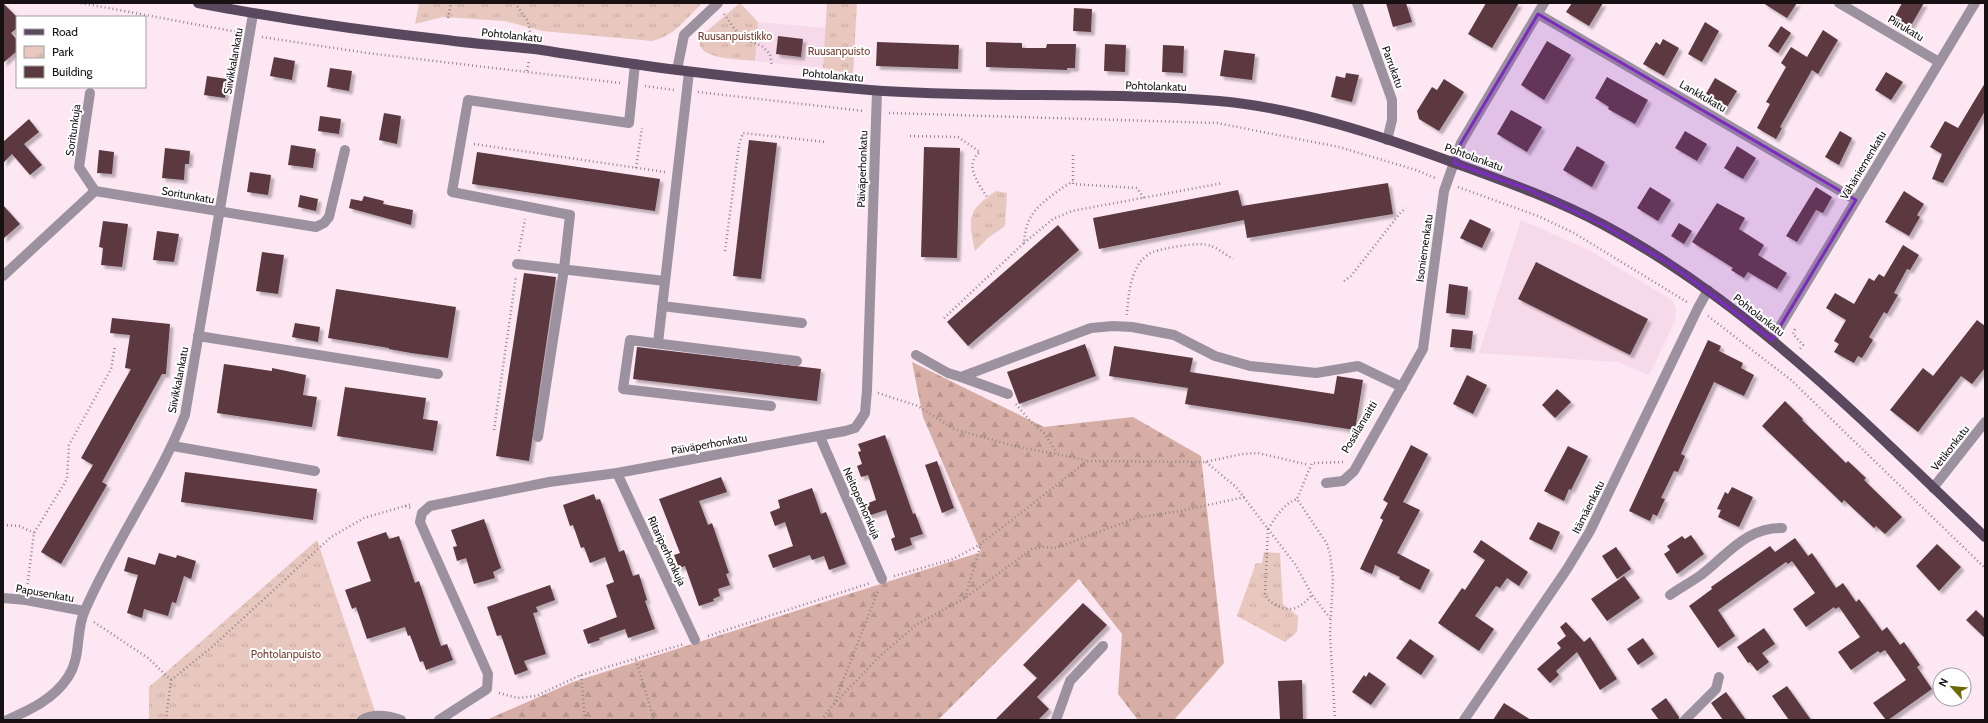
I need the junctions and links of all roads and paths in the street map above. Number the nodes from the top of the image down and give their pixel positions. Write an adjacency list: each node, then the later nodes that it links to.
1 (81, 3): 13 (path)
2 (198, 3): 10 (main road, Pohtolankatu)
3 (451, 3): 12 (path)
4 (515, 3): 14 (path)
5 (1357, 3): 28 (street, Parrukatu)
6 (1544, 3): 11 (street, Isoniemenkatu)
7 (1839, 3): 15 (street, Piirukatu)
8 (1974, 3): 15 (street, Vähäniemenkatu)
9 (720, 7): 17 (path); 18 (street)
10 (253, 14): 13 (street, Siivikkalankatu); 16 (main road, Pohtolankatu)
11 (1538, 14): 33 (street, Isoniemenkatu); 43 (street, Lankkukatu)
12 (448, 18)
13 (250, 34): 20 (path); 46 (street, Siivikkalankatu)
14 (531, 35)
15 (1939, 62): 43 (street, Vähäniemenkatu)
16 (635, 64): 18 (main road, Pohtolankatu); 20 (street)
17 (772, 66)
18 (677, 70): 19 (main road, Pohtolankatu)
19 (689, 72): 21 (street); 22 (main road, Pohtolankatu)
20 (634, 85): 21 (path); 29 (street)
21 (686, 91): 24 (path); 34 (street)
22 (876, 91): 25 (street, Päiväperhonkatu); 28 (main road, Pohtolankatu)
23 (90, 93): 40 (street, Soritunkuja)
24 (862, 111): 25 (path); 26 (path)
25 (875, 112): 35 (path); 74 (street, Päiväperhonkatu)
26 (862, 119)
27 (910, 136): 41 (path)
28 (1387, 140): 33 (main road, Pohtolankatu)
29 (460, 142): 34 (path); 44 (street)
30 (826, 142): 48 (path)
31 (344, 150): 46 (street, Soritunkatu)
32 (1073, 155): 36 (path)
33 (1454, 163): 39 (street, Isoniemenkatu); 55 (main road, Pohtolankatu)
34 (677, 174): 53 (street)
35 (1433, 177): 38 (path); 39 (path)
36 (1074, 181): 42 (path); 47 (path)
37 (1223, 183): 42 (path)
38 (1433, 183)
39 (1448, 183): 56 (path); 73 (street, Isoniemenkatu)
40 (95, 191): 46 (street, Soritunkatu); 52 (street)
41 (987, 197)
42 (1144, 198): 47 (path)
43 (1856, 200): 65 (street, Vähäniemenkatu)
44 (527, 206): 50 (path); 51 (street)
45 (1406, 208): 54 (path)
46 (219, 213): 64 (street, Siivikkalankatu)
47 (1024, 243): 60 (path)
48 (724, 251)
49 (1233, 259): 62 (path)
50 (517, 264): 51 (street); 78 (path)
51 (564, 269): 53 (street); 79 (street)
52 (3, 276)
53 (665, 281): 57 (street)
54 (1344, 281)
55 (1708, 290): 59 (street, Itämäenkatu); 65 (main road, Pohtolankatu)
56 (1684, 300): 58 (path); 59 (path)
57 (662, 306): 61 (street); 66 (street)
58 (1684, 308)
59 (1698, 308): 102 (path); 129 (street, Itämäenkatu)
60 (944, 318)
61 (802, 323)
62 (1126, 326): 72 (street); 73 (street)
63 (1794, 334): 67 (path)
64 (198, 336): 71 (street); 81 (street, Siivikkalankatu)
65 (1772, 340): 90 (main road, Pohtolankatu)
66 (658, 344): 70 (street); 76 (street)
67 (1803, 345)
68 (115, 346): 99 (path)
69 (916, 354): 72 (street)
70 (797, 361)
71 (438, 374)
72 (961, 377): 75 (street)
73 (1402, 387): 89 (street, Isoniemenkatu)
74 (867, 390): 80 (street, Päiväperhonkatu); 82 (path)
75 (1008, 394): 82 (path)
76 (771, 406)
77 (1985, 422): 90 (street, Vetikonkatu)
78 (494, 430)
79 (538, 437)
80 (820, 437): 88 (street, Päiväperhonkatu); 103 (street, Neitoperhonkuja)
81 (173, 446): 87 (street); 109 (street, Siivikkalankatu)
82 (1057, 454): 84 (path)
83 (1350, 460): 86 (path, Possilanraitti)
84 (1087, 461): 85 (path); 101 (path)
85 (1206, 462): 86 (path); 91 (path)
86 (1309, 466): 92 (path)
87 (315, 471)
88 (617, 473): 95 (street, Päiväperhonkatu); 111 (street, Ritariperhonkuja)
89 (1326, 483)
90 (1934, 488): 100 (main road, Pohtolankatu)
91 (1245, 497): 98 (path); 107 (path)
92 (1297, 499): 98 (path); 110 (path)
93 (420, 502): 94 (path)
94 (405, 506): 95 (path); 116 (path)
95 (422, 512): 117 (street)
96 (3, 525): 99 (path)
97 (1782, 528): 105 (street)
98 (1268, 529): 104 (path); 104 (path)
99 (34, 534): 108 (path)
100 (1985, 537)
101 (981, 544): 103 (path); 107 (path)
102 (1985, 568)
103 (882, 579): 111 (path); 118 (path)
104 (1312, 595): 110 (path)
105 (1670, 595)
106 (3, 598): 108 (street, Papusenkatu)
107 (965, 598): 118 (path)
108 (26, 600): 109 (street, Papusenkatu)
109 (84, 612): 116 (path); 119 (street, Siivikkalankatu)
110 (1330, 618): 128 (path)
111 (695, 640): 113 (path)
112 (1103, 646): 127 (street)
113 (636, 660): 114 (path); 125 (path)
114 (581, 676): 117 (path); 124 (path)
115 (1719, 677): 130 (street)
116 (171, 680): 120 (path)
117 (487, 689): 123 (street)
118 (834, 704): 126 (path)
119 (7, 720)
120 (166, 720)
121 (362, 720): 122 (street)
122 (401, 720)
123 (439, 720)
124 (585, 720)
125 (654, 720)
126 (821, 720)
127 (1056, 720)
128 (1335, 720)
129 (1464, 720)
130 (1685, 720)

